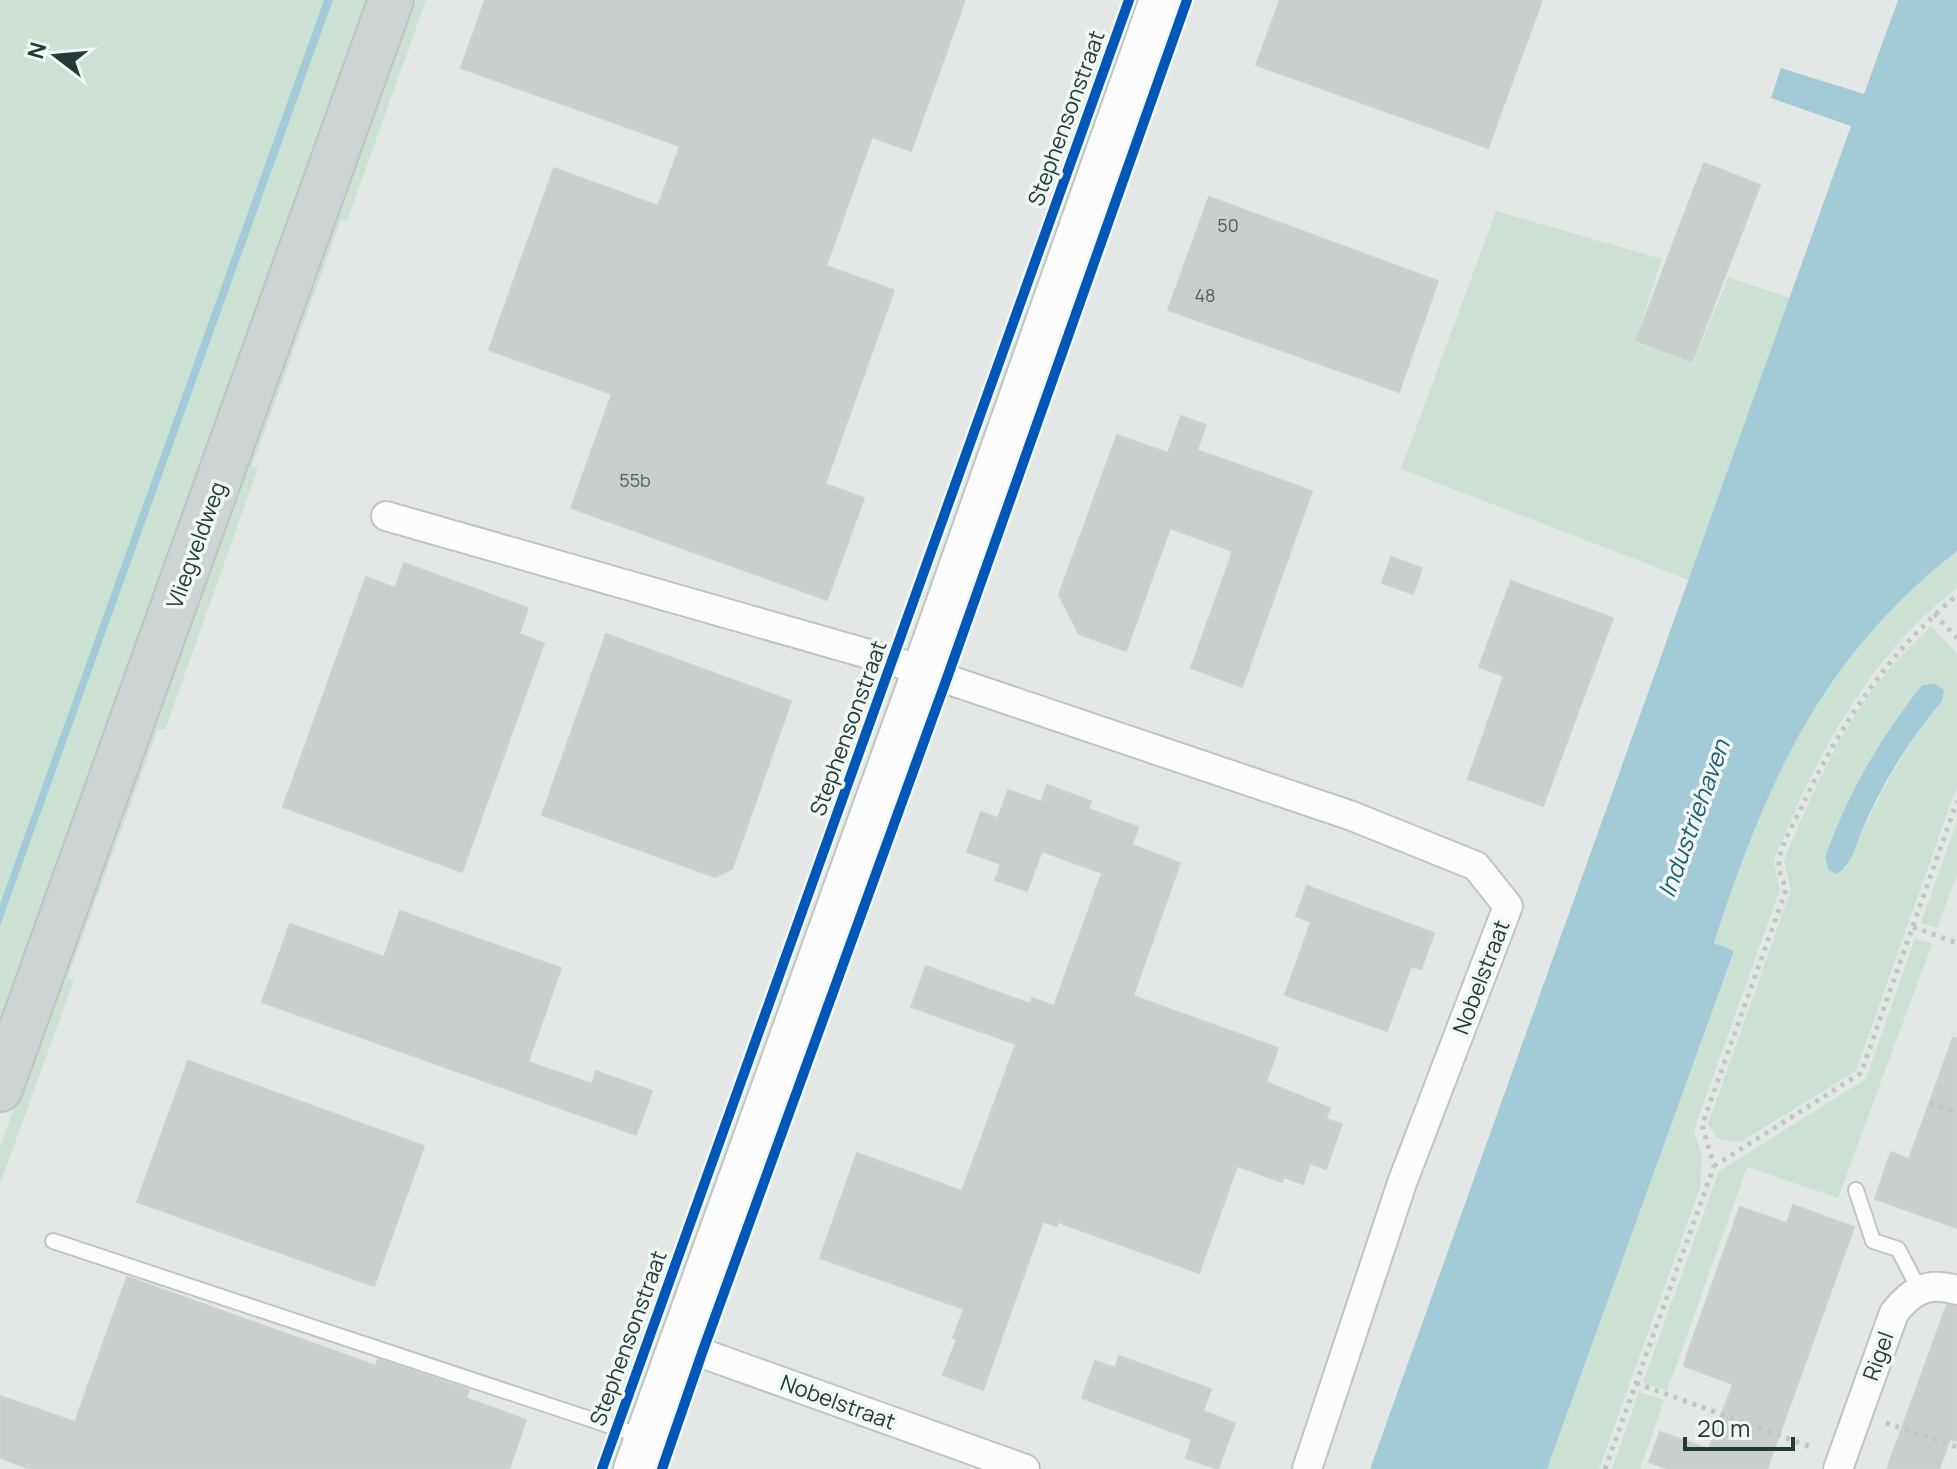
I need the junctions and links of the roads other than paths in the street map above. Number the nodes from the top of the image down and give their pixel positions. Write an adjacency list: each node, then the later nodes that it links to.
1 (391, 0): 5 (main road, Vliegveldweg)
2 (1160, 0): 4 (street)
3 (386, 516): 4 (street, Stephensonstraat)
4 (923, 670): 10 (street); 14 (street, Nobelstraat)
5 (0, 1089)
6 (1856, 1190): 9 (lane)
7 (53, 1241): 11 (lane)
8 (1957, 1290): 9 (street)
9 (1920, 1291): 12 (street, Rigel)
10 (679, 1345): 11 (street); 13 (street, Nobelstraat)
11 (640, 1453)
12 (1840, 1464)
13 (1025, 1469)
14 (1307, 1469)

